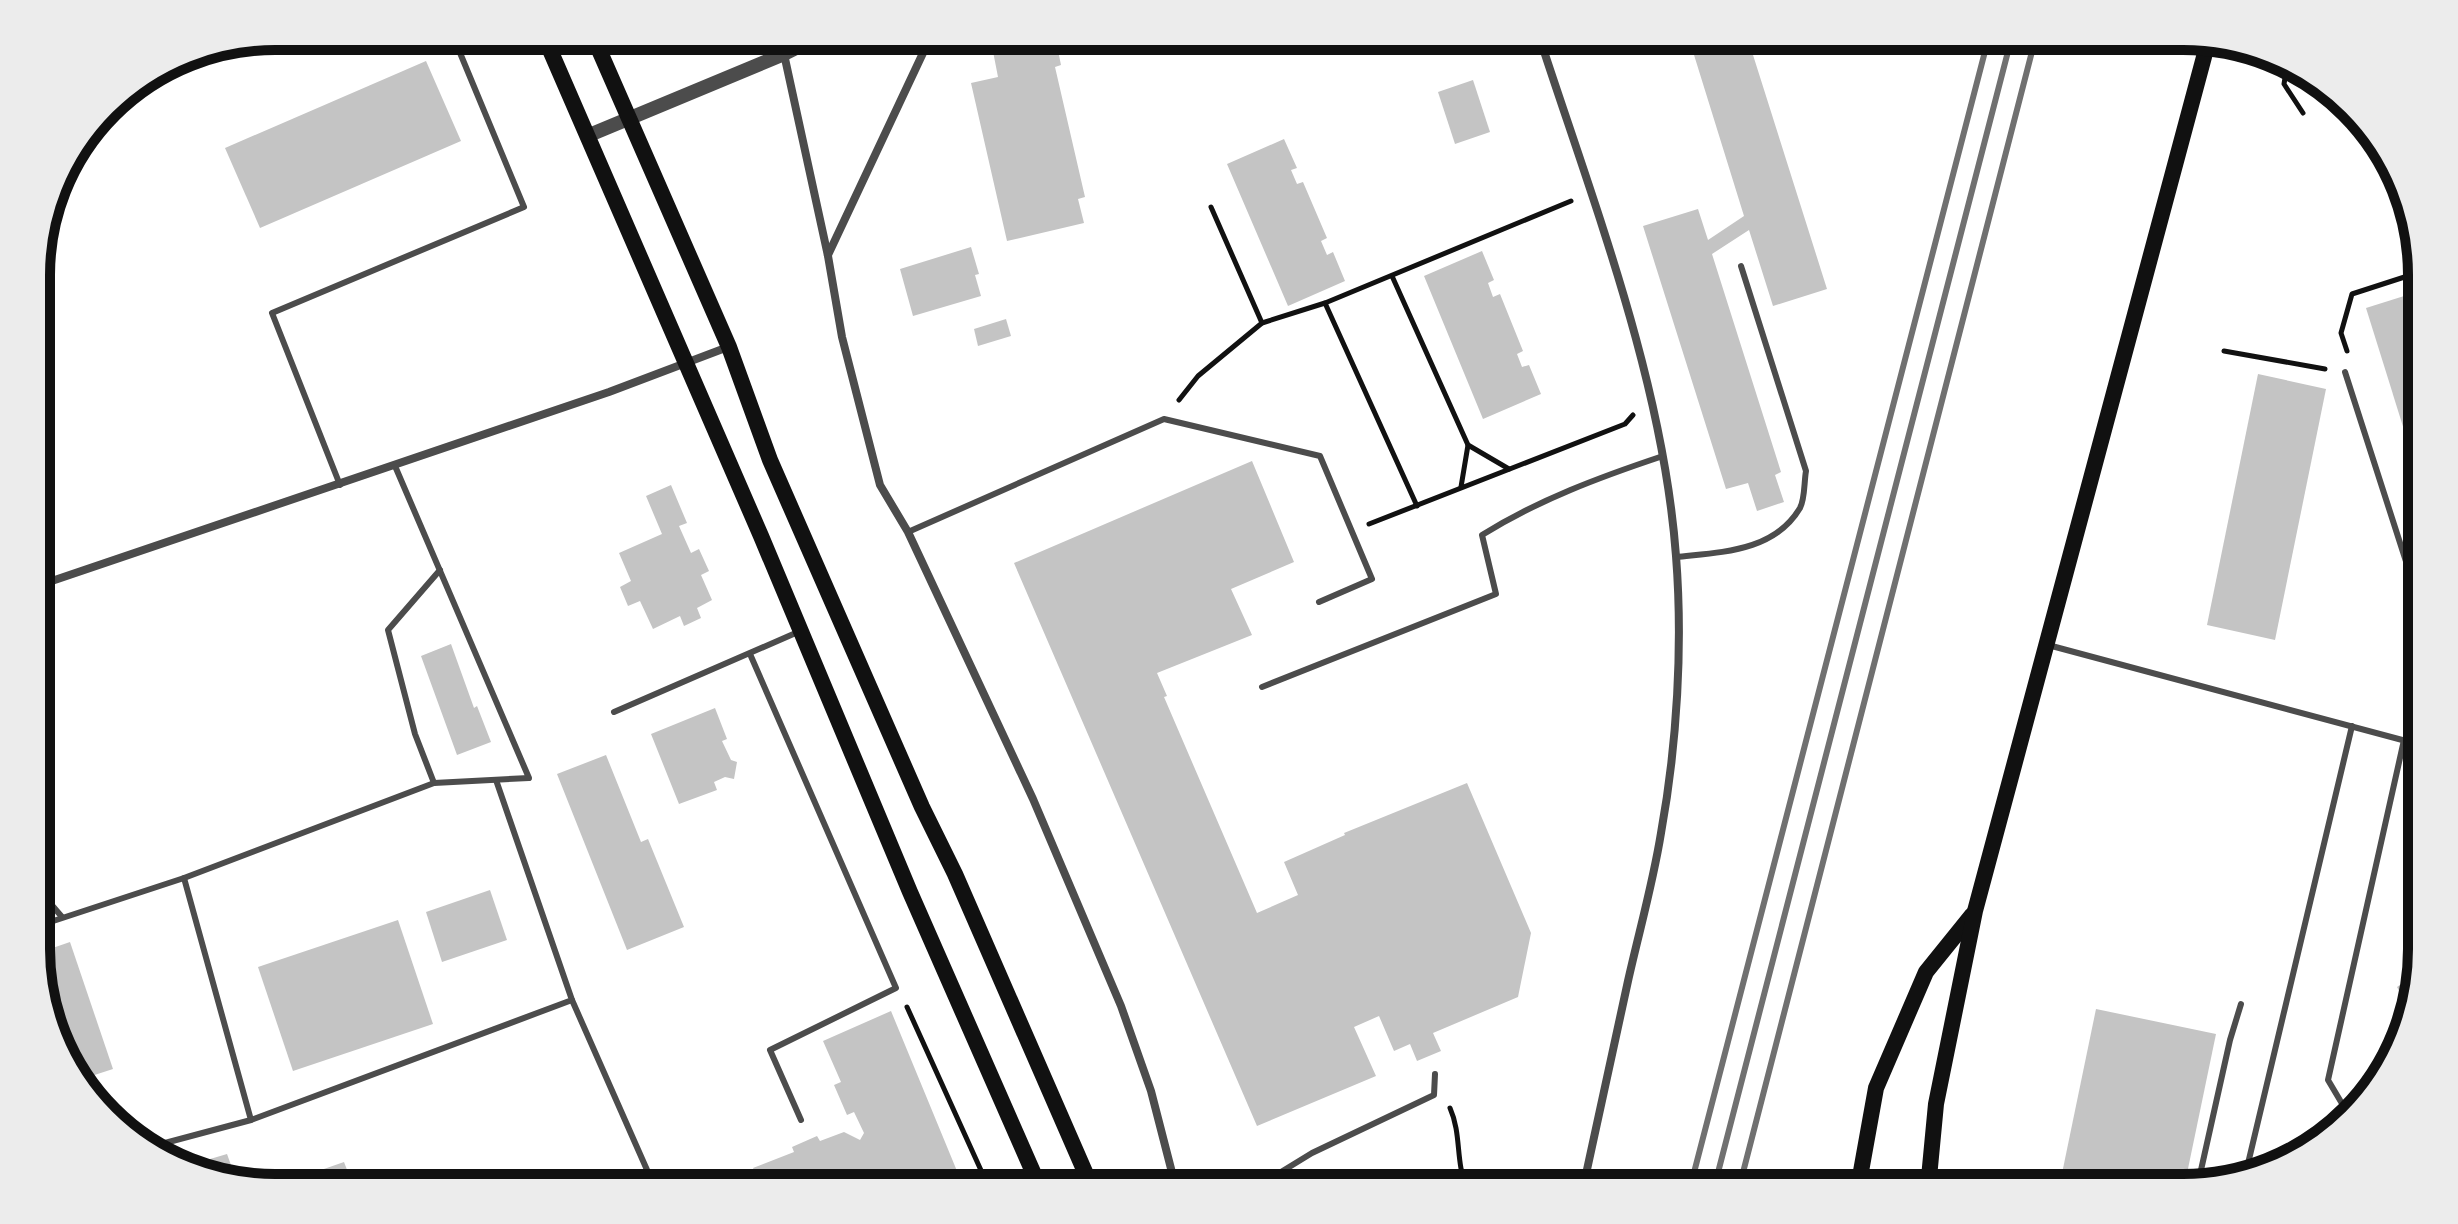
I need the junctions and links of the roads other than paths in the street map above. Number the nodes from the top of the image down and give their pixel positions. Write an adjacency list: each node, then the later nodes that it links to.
1 (459, 50): 18 (lane)
2 (550, 50): 10 (main road)
3 (599, 50): 9 (main road)
4 (792, 50): 8 (street)
5 (924, 50): 11 (street)
6 (1544, 50): 16 (street)
7 (2205, 51): 26 (main road)
8 (784, 54): 9 (street); 11 (street)
9 (630, 118): 10 (street); 13 (main road)
10 (587, 136): 14 (main road)
11 (828, 256): 19 (street)
12 (1741, 266): 20 (lane)
13 (729, 347): 14 (street); 50 (main road)
14 (686, 363): 17 (street); 25 (main road)
15 (2345, 372): 21 (lane)
16 (1663, 456): 20 (street); 28 (lane)
17 (395, 466): 18 (street); 22 (lane)
18 (340, 485): 23 (street)
19 (908, 532): 24 (lane); 51 (street)
20 (1676, 557): 53 (street)
21 (2408, 568)
22 (440, 570): 33 (lane); 34 (lane)
23 (50, 582)
24 (1319, 602)
25 (801, 631): 27 (lane); 49 (main road)
26 (2048, 645): 30 (lane); 37 (main road)
27 (750, 654): 29 (lane); 45 (lane)
28 (1262, 687)
29 (614, 712)
30 (2352, 726): 31 (lane); 47 (lane)
31 (2404, 740): 32 (lane); 43 (lane)
32 (2408, 741)
33 (496, 780): 34 (lane); 40 (lane)
34 (434, 783): 35 (lane)
35 (184, 878): 38 (lane); 44 (lane)
36 (50, 903): 38 (lane)
37 (1975, 911): 54 (main road); 55 (main road)
38 (62, 917): 39 (lane)
39 (50, 922)
40 (572, 1000): 44 (lane); 48 (lane)
41 (2241, 1004): 56 (lane)
42 (1435, 1074): 52 (lane)
43 (2343, 1106)
44 (251, 1120): 46 (lane)
45 (801, 1120)
46 (163, 1144)
47 (2248, 1164)
48 (649, 1174)
49 (1034, 1174)
50 (1086, 1174)
51 (1172, 1174)
52 (1278, 1174)
53 (1586, 1174)
54 (1861, 1174)
55 (1929, 1174)
56 (2200, 1174)

